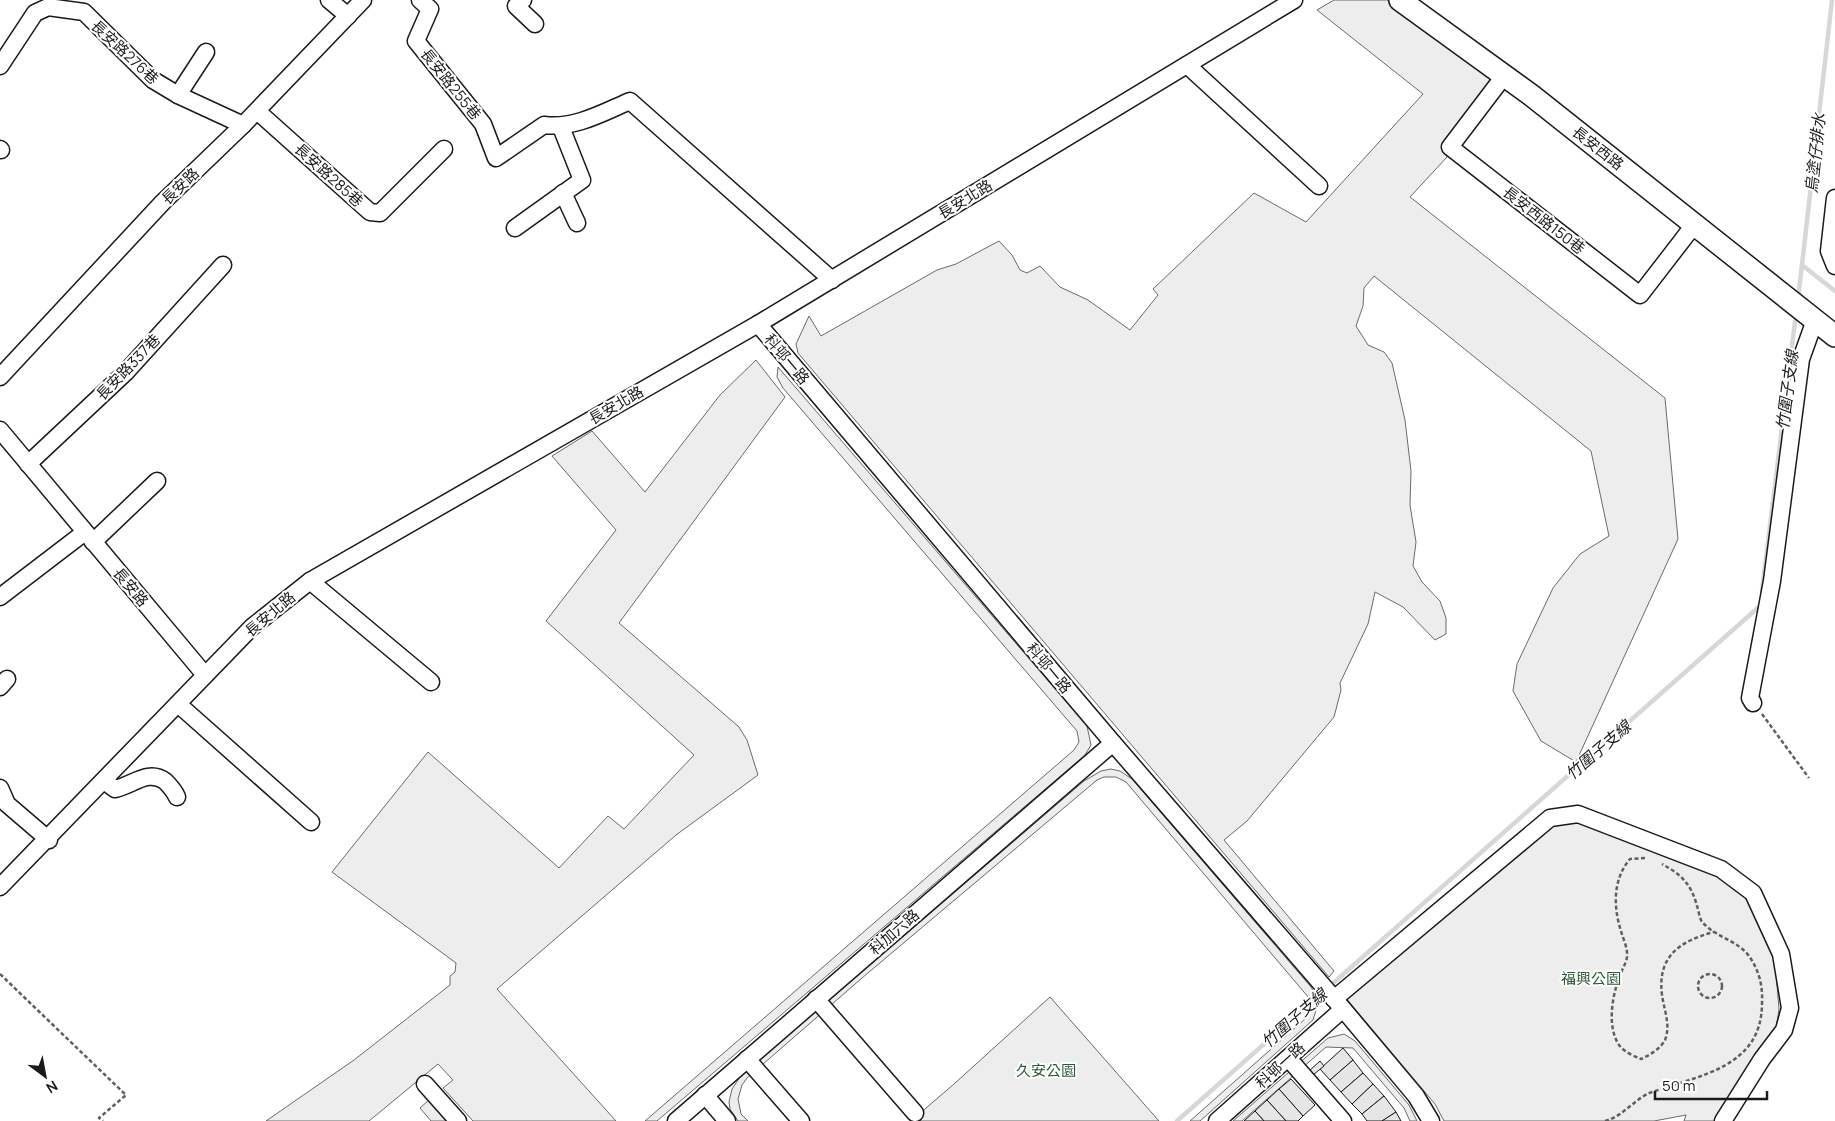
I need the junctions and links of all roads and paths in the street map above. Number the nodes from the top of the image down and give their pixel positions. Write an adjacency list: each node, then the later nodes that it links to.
1 (329, 0): 7 (street)
2 (364, 0): 7 (street, 長安路)
3 (420, 0): 16 (street, 長安路255巷)
4 (523, 0): 8 (street)
5 (1294, 0): 10 (street, 長安北路)
6 (1400, 0): 12 (main road, 長安西路)
7 (348, 16): 14 (street, 長安路)
8 (535, 24)
9 (206, 52): 13 (street)
10 (1187, 65): 18 (street); 26 (street, 長安北路)
11 (0, 66): 13 (street, 長安路276巷)
12 (1504, 76): 22 (main road, 長安西路); 22 (street, 長安西路150巷)
13 (178, 95): 15 (street, 長安路276巷)
14 (257, 111): 15 (street, 長安路); 17 (street, 長安路285巷)
15 (244, 125): 30 (street, 長安路)
16 (561, 127): 19 (street); 26 (street)
17 (444, 149)
18 (1319, 186)
19 (563, 193): 21 (street); 23 (street)
20 (1835, 198): 25 (street)
21 (577, 223)
22 (1694, 224): 27 (main road, 長安西路)
23 (515, 228)
24 (223, 265): 32 (street, 長安路337巷)
25 (1835, 266)
26 (832, 280): 28 (street, 長安北路)
27 (1815, 320): 29 (main road); 39 (street)
28 (758, 324): 35 (street, 長安北路); 41 (street, 科邨一路)
29 (1835, 336)
30 (0, 377)
31 (0, 430): 32 (street, 長安路)
32 (28, 464): 34 (street, 長安路)
33 (157, 482): 34 (street)
34 (89, 537): 36 (street); 37 (street, 長安路)
35 (310, 581): 37 (street, 長安北路); 38 (street)
36 (0, 597)
37 (205, 675): 40 (street, 長安北路)
38 (431, 682)
39 (1753, 703): 42 (path)
40 (178, 704): 43 (street, 長安北路); 46 (street)
41 (1113, 743): 54 (street, 科加六路); 55 (street, 科邨一路)
42 (1809, 778)
43 (104, 781): 45 (street); 47 (street, 長安北路)
44 (0, 788): 47 (street)
45 (177, 797)
46 (311, 822)
47 (48, 840): 50 (street, 長安北路)
48 (1650, 860): 51 (path)
49 (1657, 862): 51 (path)
50 (0, 887)
51 (1714, 932): 69 (path)
52 (1708, 973): 52 (path)
53 (0, 974): 62 (path)
54 (816, 999): 57 (street, 科加六路); 60 (street)
55 (1338, 1004): 56 (street, 科邨一路); 68 (street, 科邨一路); 70 (street)
56 (1288, 1058): 61 (street); 67 (street, 科邨一路)
57 (746, 1059): 59 (street, 科加六路); 66 (street)
58 (425, 1084): 63 (street)
59 (705, 1095): 64 (street, 科加六路); 65 (street)
60 (915, 1114)
61 (1335, 1118)
62 (103, 1121)
63 (458, 1121)
64 (676, 1121)
65 (727, 1121)
66 (801, 1121)
67 (1217, 1121)
68 (1431, 1121)
69 (1604, 1121)
70 (1723, 1121)

